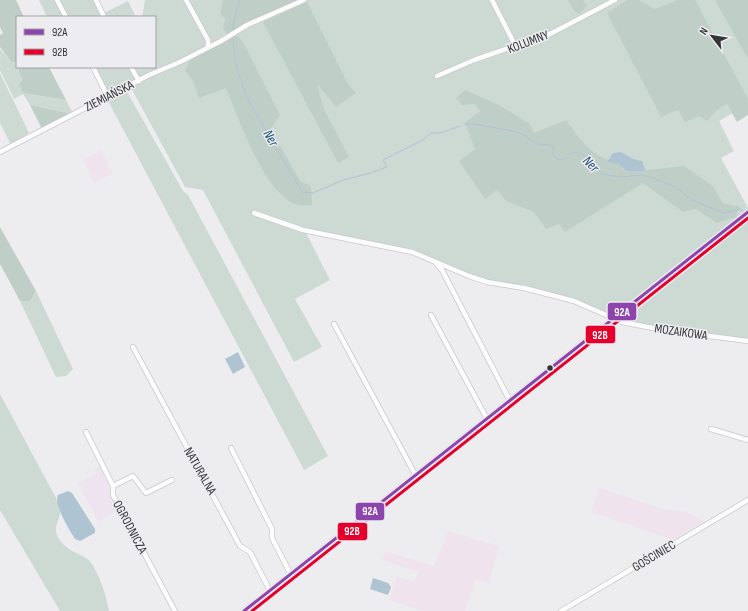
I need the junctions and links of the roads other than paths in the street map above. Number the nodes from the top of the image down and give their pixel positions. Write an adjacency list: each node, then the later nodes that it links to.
1 (57, 0): 7 (street)
2 (96, 0): 8 (street)
3 (186, 0): 9 (street)
4 (304, 0): 9 (street, ZIEMIAŃSKA)
5 (492, 0): 10 (street)
6 (615, 0): 10 (street, KOLUMNY)
7 (65, 16)
8 (104, 16)
9 (208, 47): 14 (street, ZIEMIAŃSKA)
10 (516, 47): 13 (street, KOLUMNY)
11 (94, 68): 15 (street)
12 (132, 68): 14 (street)
13 (437, 76)
14 (138, 81): 15 (street, ZIEMIAŃSKA)
15 (108, 97): 16 (street, ZIEMIAŃSKA)
16 (0, 152)
17 (748, 212): 21 (street)
18 (254, 213): 19 (street, MOZAIKOWA)
19 (435, 262): 21 (street, MOZAIKOWA); 25 (street)
20 (431, 316): 26 (street)
21 (614, 318): 23 (street, MOZAIKOWA); 25 (street)
22 (334, 324): 31 (street)
23 (748, 341)
24 (133, 347): 36 (street, NATURALNA)
25 (510, 401): 26 (street)
26 (487, 419): 31 (street)
27 (711, 429): 29 (street)
28 (86, 432): 33 (street)
29 (748, 440)
30 (231, 448): 35 (street)
31 (416, 476): 35 (street)
32 (172, 480): 33 (street, OGRODNICZA)
33 (113, 486): 37 (street, OGRODNICZA)
34 (748, 500): 39 (street, GOŚCINIEC)
35 (291, 575): 36 (street)
36 (270, 591): 38 (street)
37 (175, 611)
38 (244, 611)
39 (561, 611)

